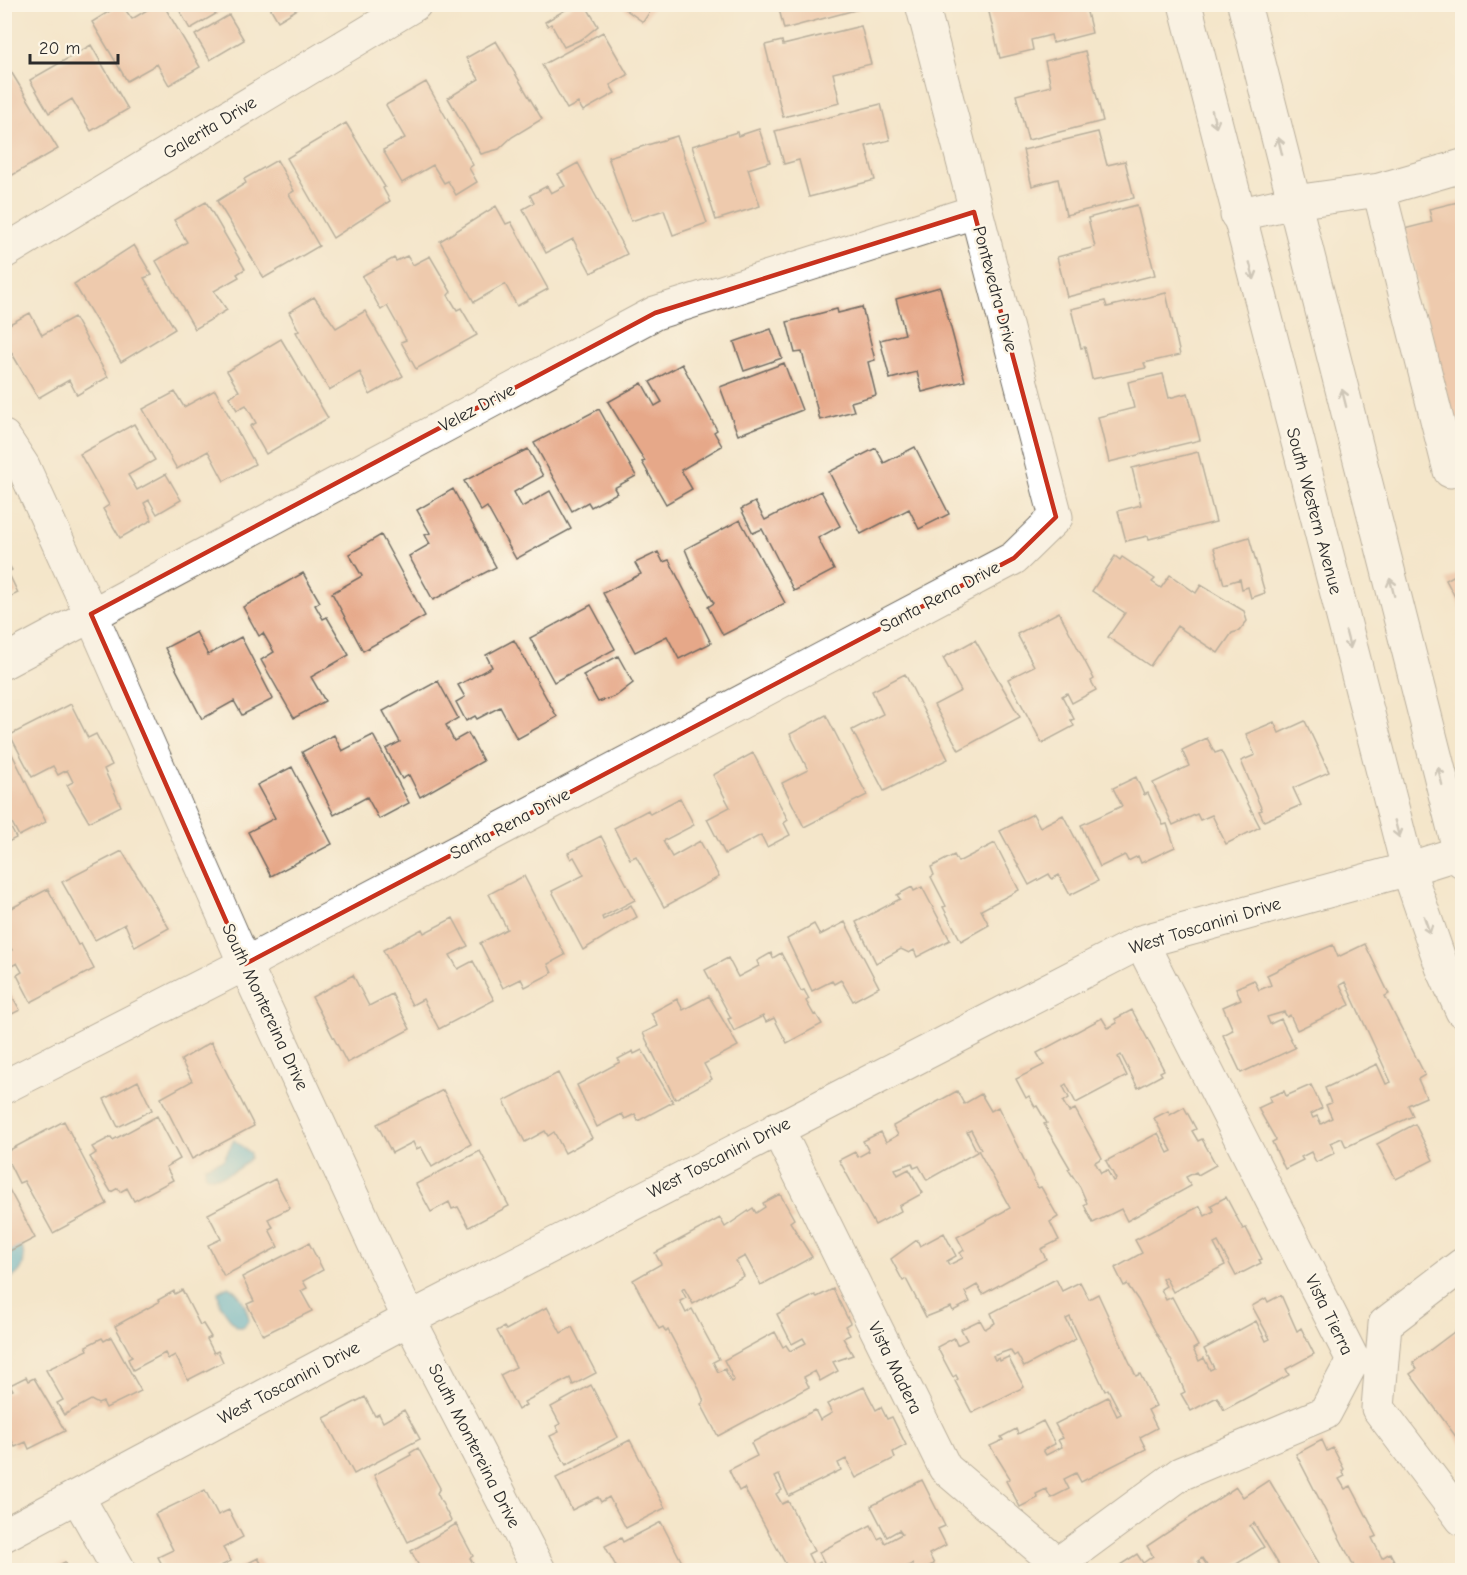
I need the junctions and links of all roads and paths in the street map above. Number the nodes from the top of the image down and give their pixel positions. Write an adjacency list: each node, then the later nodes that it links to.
1 (415, 4): 10 (street, Galerita Drive)
2 (922, 4): 8 (street, Pontevedra Drive)
3 (1185, 4): 9 (street, South Western Avenue, one-way to 9)
4 (1244, 4): 7 (street, one-way to 4)
5 (1462, 166): 6 (street)
6 (1379, 190): 7 (street); 12 (street)
7 (1294, 202): 9 (street); 16 (street, one-way to 7)
8 (974, 212): 13 (street, Pontevedra Drive); 14 (street, Velez Drive)
9 (1238, 215): 17 (street, South Western Avenue, one-way to 17)
10 (4, 252)
11 (4, 437): 14 (street, South Montereina Drive)
12 (1462, 469)
13 (1014, 558): 19 (street, Santa Rena Drive)
14 (91, 614): 15 (street, Velez Drive); 19 (street, South Montereina Drive)
15 (4, 662)
16 (1462, 855): 17 (street, West Toscanini Drive)
17 (1408, 869): 18 (street, West Toscanini Drive); 20 (street, South Western Avenue, one-way to 20)
18 (1141, 942): 22 (street, West Toscanini Drive); 28 (street, Vista Tierra)
19 (245, 964): 21 (street, Santa Rena Drive); 24 (street, South Montereina Drive)
20 (1462, 1011)
21 (4, 1087)
22 (777, 1128): 24 (street, West Toscanini Drive); 28 (street, Vista Madera)
23 (1462, 1264): 26 (street)
24 (409, 1319): 25 (street, West Toscanini Drive); 30 (street, South Montereina Drive)
25 (77, 1496): 27 (street, West Toscanini Drive); 29 (street)
26 (1462, 1519)
27 (4, 1535)
28 (1060, 1567)
29 (119, 1570)
30 (539, 1570)

